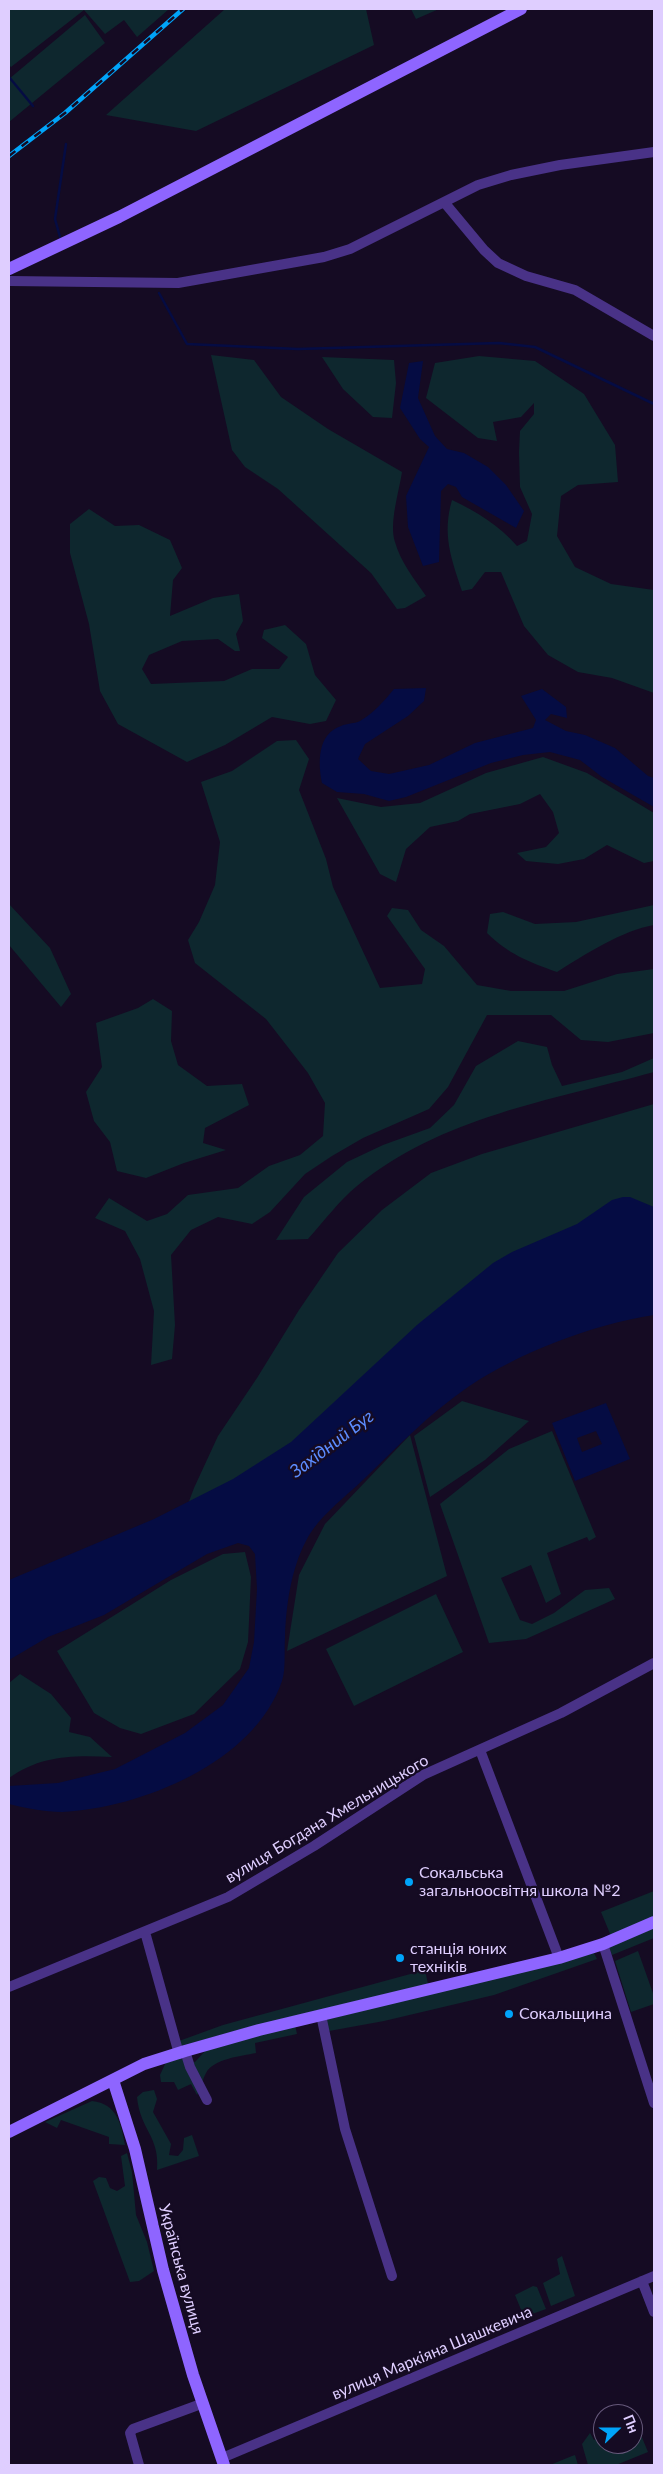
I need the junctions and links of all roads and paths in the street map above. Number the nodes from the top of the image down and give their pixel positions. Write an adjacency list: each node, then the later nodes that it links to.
1 (521, 9): 4 (street)
2 (654, 152): 3 (street)
3 (444, 202): 5 (street); 6 (street)
4 (9, 269)
5 (9, 281)
6 (654, 336)
7 (654, 1663): 8 (street, вулиця Богдана Хмельницького)
8 (480, 1750): 10 (street, вулиця Богдана Хмельницького); 12 (street)
9 (654, 1922): 11 (street)
10 (145, 1932): 13 (street, вулиця Богдана Хмельницького); 15 (street)
11 (603, 1944): 12 (street); 18 (street)
12 (559, 1958): 14 (street)
13 (9, 1987)
14 (321, 2015): 15 (street); 20 (street)
15 (182, 2052): 16 (street); 17 (street)
16 (113, 2080): 19 (street); 24 (street, Українська вулиця)
17 (207, 2100)
18 (654, 2103)
19 (10, 2129)
20 (392, 2276)
21 (654, 2276): 22 (street, вулиця Маркіяна Шашкевича)
22 (642, 2281): 23 (street); 25 (street, вулиця Маркіяна Шашкевича)
23 (654, 2312)
24 (201, 2404): 25 (street, Українська вулиця); 26 (street)
25 (223, 2461)
26 (139, 2465)

